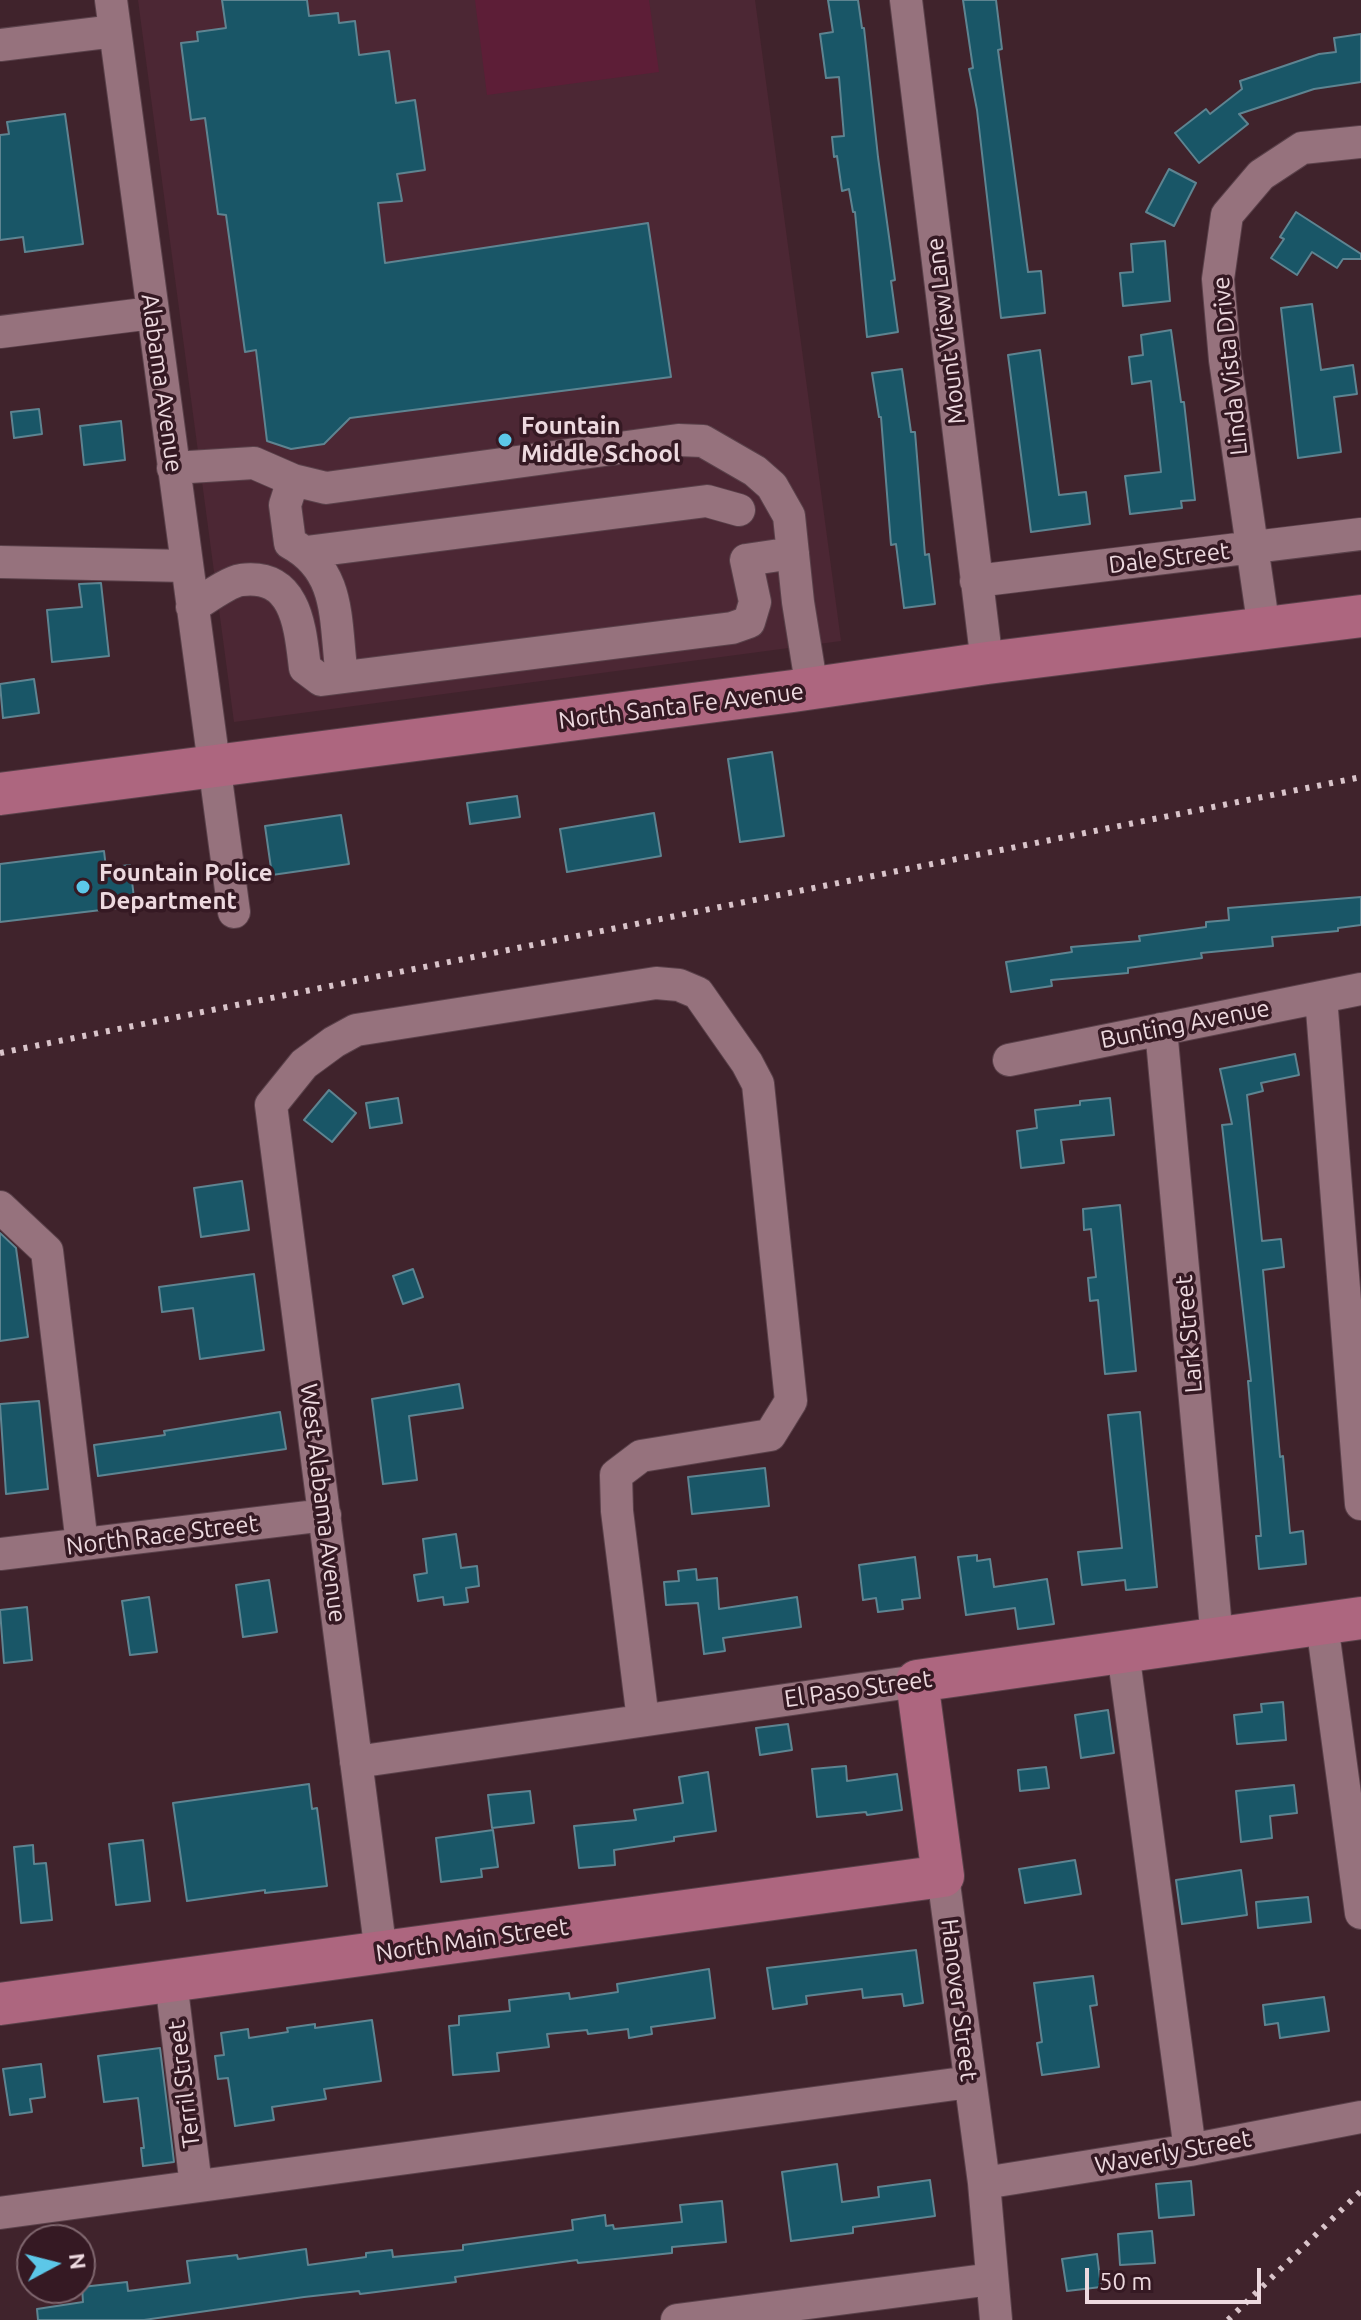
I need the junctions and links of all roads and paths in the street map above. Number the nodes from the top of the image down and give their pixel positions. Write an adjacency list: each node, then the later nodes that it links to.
1 (906, 0): 18 (street, Mount View Lane)
2 (113, 15): 3 (street); 5 (street, Alabama Avenue)
3 (0, 45)
4 (1361, 142): 12 (street, Linda Vista Drive)
5 (152, 313): 6 (street); 7 (street, Alabama Avenue)
6 (0, 332)
7 (173, 468): 9 (street); 17 (street, Alabama Avenue)
8 (755, 471): 9 (street); 10 (street); 14 (street)
9 (293, 480): 13 (street)
10 (739, 510): 13 (street); 15 (street)
11 (1361, 534): 12 (street, Dale Street)
12 (1252, 548): 18 (street, Dale Street); 21 (street, Linda Vista Drive)
13 (306, 552): 23 (street)
14 (793, 553): 15 (street); 24 (street)
15 (746, 560): 23 (street)
16 (0, 562): 17 (street)
17 (186, 566): 19 (street, Alabama Avenue)
18 (976, 581): 22 (street, Mount View Lane)
19 (192, 607): 23 (street); 25 (street, Alabama Avenue)
20 (1361, 616): 21 (main road, North Santa Fe Avenue)
21 (1264, 629): 22 (main road, North Santa Fe Avenue)
22 (987, 663): 24 (main road, North Santa Fe Avenue)
23 (349, 675)
24 (812, 689): 25 (main road, North Santa Fe Avenue)
25 (213, 767): 26 (main road, North Santa Fe Avenue); 27 (street, Alabama Avenue)
26 (0, 794)
27 (234, 912)
28 (1361, 989): 29 (street, Bunting Avenue)
29 (1321, 997): 30 (street, Bunting Avenue); 33 (street)
30 (1161, 1029): 31 (street, Bunting Avenue); 38 (street, Lark Street)
31 (1009, 1060)
32 (0, 1207): 35 (street)
33 (1361, 1504)
34 (325, 1515): 35 (street, North Race Street); 41 (street, West Alabama Avenue); 42 (street, West Alabama Avenue)
35 (82, 1544): 36 (street, North Race Street)
36 (0, 1554)
37 (1342, 1621): 38 (main road, El Paso Street); 43 (street)
38 (1217, 1639): 39 (main road, El Paso Street)
39 (1123, 1652): 40 (main road, El Paso Street); 51 (street)
40 (917, 1681): 41 (street, El Paso Street); 44 (main road, Hanover Street)
41 (643, 1720): 42 (street, El Paso Street)
42 (356, 1762): 46 (street, West Alabama Avenue)
43 (1357, 1856): 45 (street)
44 (943, 1876): 46 (main road, North Main Street); 49 (street, Hanover Street)
45 (1361, 1913)
46 (381, 1953): 47 (main road, North Main Street)
47 (171, 1981): 48 (main road, North Main Street); 53 (street, Terril Street)
48 (0, 2004)
49 (970, 2082): 52 (street, Hanover Street); 53 (street)
50 (1361, 2117): 51 (street, Waverly Street)
51 (1190, 2150): 52 (street, Waverly Street)
52 (984, 2183): 55 (street, Hanover Street)
53 (196, 2186): 54 (street)
54 (0, 2213)
55 (992, 2279): 56 (street); 58 (street, Hanover Street)
56 (784, 2313): 57 (street)
57 (677, 2320)
58 (996, 2320)

